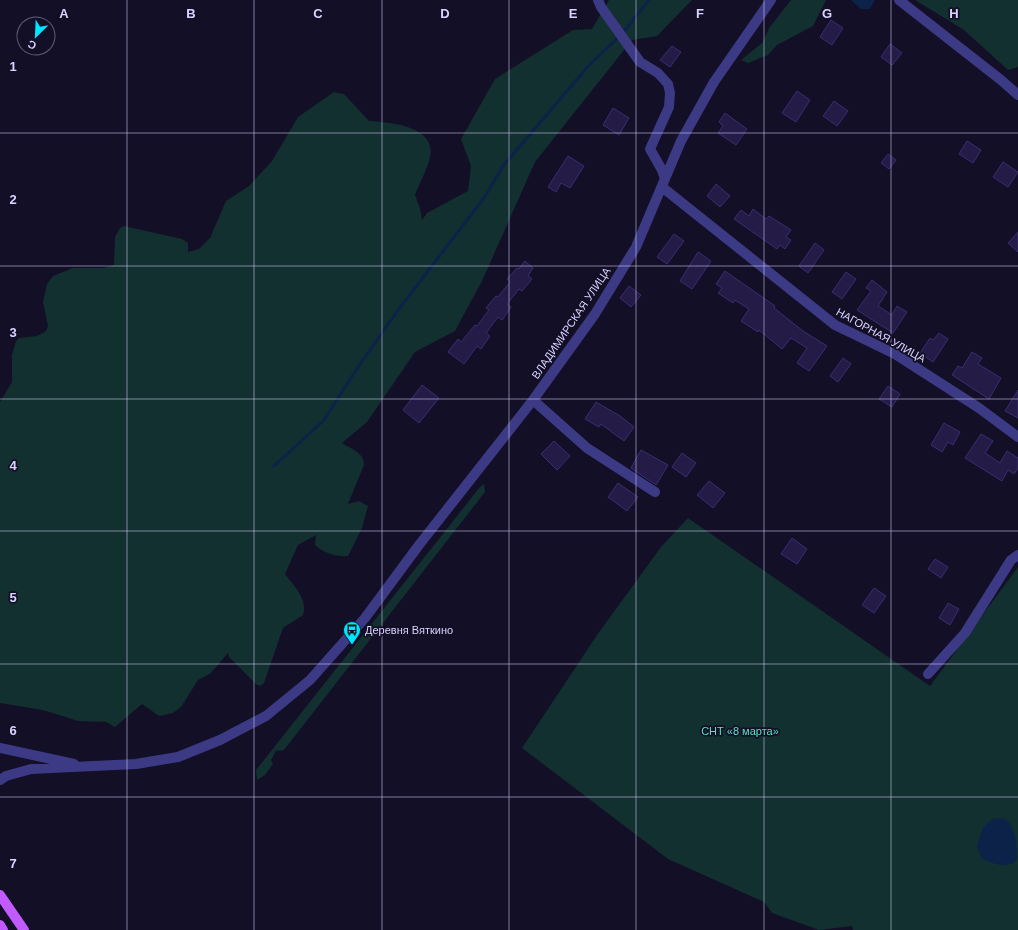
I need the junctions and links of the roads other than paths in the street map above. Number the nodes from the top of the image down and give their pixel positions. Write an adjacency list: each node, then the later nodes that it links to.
1 (598, 0): 5 (street)
2 (771, 0): 5 (street, ВЛАДИМИРСКАЯ УЛИЦА)
3 (899, 0): 4 (street)
4 (1018, 95)
5 (663, 183): 6 (street, ВЛАДИМИРСКАЯ УЛИЦА); 7 (street, НАГОРНАЯ УЛИЦА)
6 (533, 400): 8 (street); 12 (street, ВЛАДИМИРСКАЯ УЛИЦА)
7 (1018, 437)
8 (655, 492)
9 (1018, 554): 10 (street)
10 (928, 674)
11 (0, 748): 12 (street)
12 (89, 767): 13 (street)
13 (0, 780)
14 (0, 895): 17 (main road)
15 (0, 925): 16 (main road)
16 (3, 930)
17 (24, 930)

